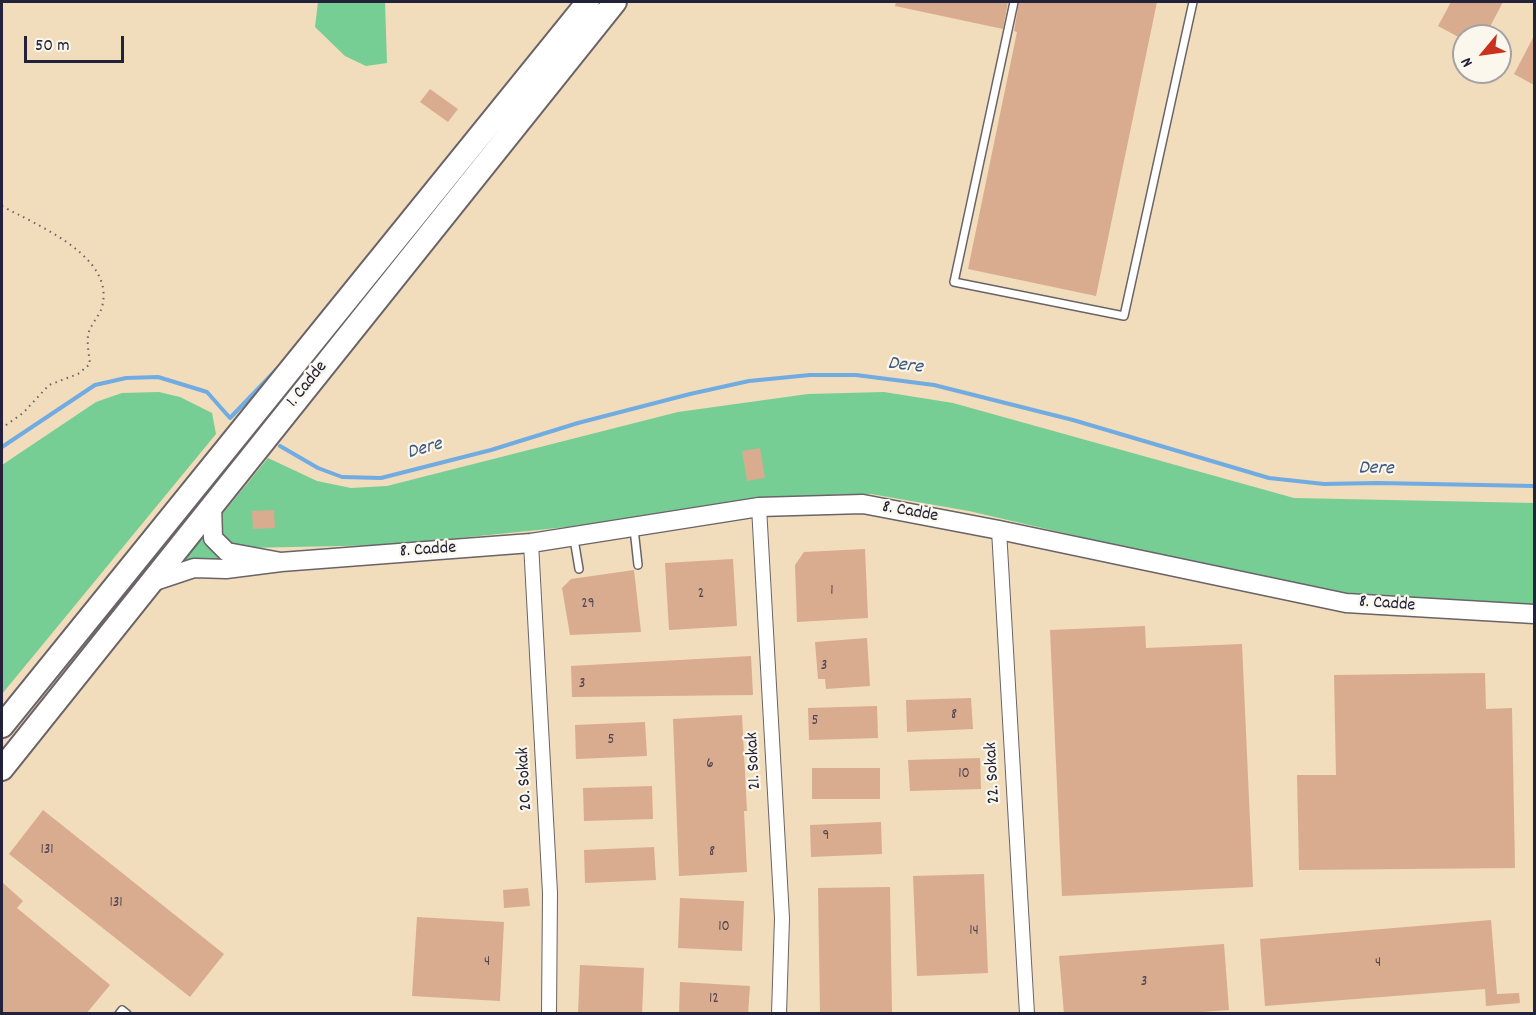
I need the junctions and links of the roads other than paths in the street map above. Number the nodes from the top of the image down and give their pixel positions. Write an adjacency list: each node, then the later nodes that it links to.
1 (588, 2): 16 (main road, 1. Cadde)
2 (615, 2): 5 (main road, 1. Cadde)
3 (1014, 2): 4 (lane)
4 (1193, 2)
5 (212, 505): 11 (street, 8. Cadde); 14 (main road, 1. Cadde)
6 (759, 507): 7 (street, 8. Cadde); 8 (street, 8. Cadde); 21 (street, 21. Sokak)
7 (633, 527): 9 (street, 8. Cadde); 12 (lane)
8 (999, 530): 15 (street, 8. Cadde); 22 (street, 22. Sokak)
9 (574, 536): 10 (street, 8. Cadde); 13 (lane)
10 (531, 543): 11 (street, 8. Cadde); 20 (street, 20. Sokak)
11 (281, 562): 14 (street, 8. Cadde)
12 (638, 565)
13 (579, 569)
14 (149, 583): 17 (main road, 1. Cadde)
15 (1534, 614)
16 (2, 726)
17 (2, 769)
18 (119, 1014): 19 (lane)
19 (126, 1014)
20 (549, 1014)
21 (778, 1014)
22 (1027, 1014)

